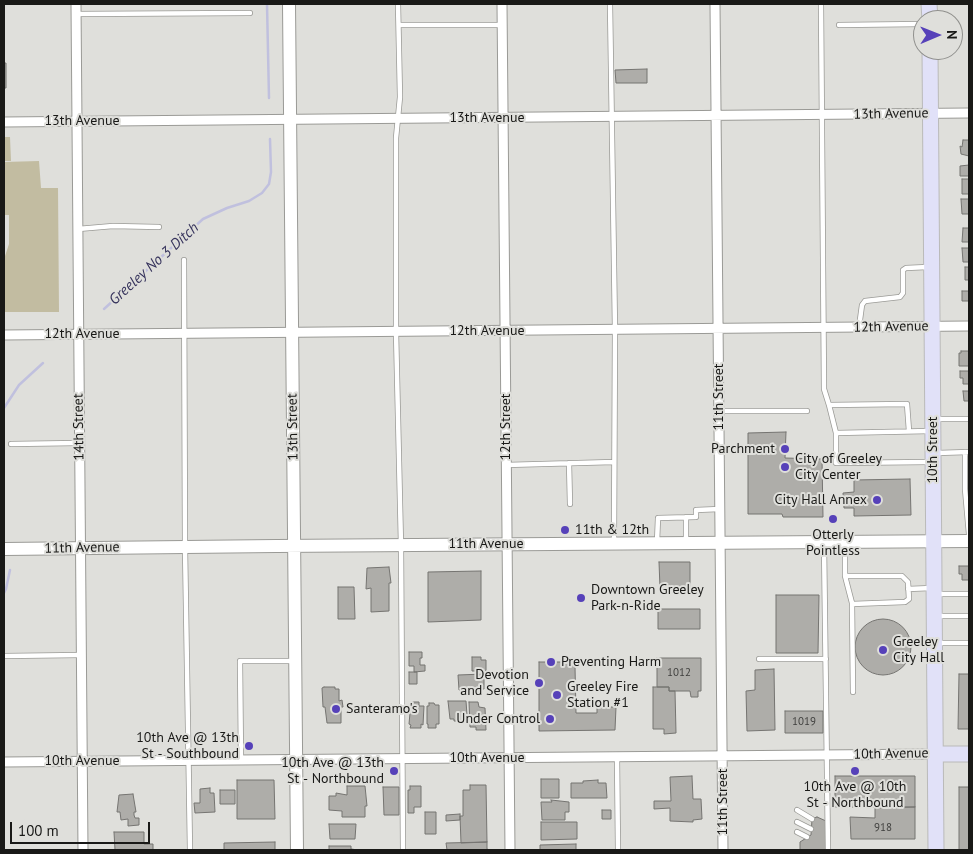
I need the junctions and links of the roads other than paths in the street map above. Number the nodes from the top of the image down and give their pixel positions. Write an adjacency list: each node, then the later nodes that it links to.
1 (76, 4): 9 (street, 14th Street)
2 (289, 4): 22 (main road, 13th Street)
3 (398, 4): 11 (lane)
4 (502, 4): 12 (street, 12th Street)
5 (610, 4): 19 (lane)
6 (716, 4): 18 (street, 11th Street)
7 (821, 4): 17 (lane)
8 (250, 13): 9 (lane)
9 (76, 14): 23 (street, 14th Street)
10 (913, 24): 13 (lane)
11 (399, 25): 12 (lane); 20 (lane)
12 (502, 25): 21 (street, 12th Street)
13 (839, 25)
14 (930, 60): 15 (main road, 10th Street)
15 (931, 113): 16 (street, 13th Avenue); 17 (street, 13th Avenue); 28 (main road, 10th Street)
16 (969, 113)
17 (822, 115): 18 (street, 13th Avenue); 31 (lane)
18 (716, 116): 19 (street, 13th Avenue); 33 (street, 11th Street)
19 (611, 117): 21 (street, 13th Avenue); 34 (lane)
20 (397, 118): 21 (street, 13th Avenue); 22 (street, 13th Avenue); 37 (lane)
21 (504, 118): 35 (street, 12th Street)
22 (290, 120): 23 (street, 13th Avenue); 36 (main road, 13th Street)
23 (77, 121): 24 (street, 13th Avenue); 26 (street, 14th Street)
24 (4, 122)
25 (159, 227): 26 (lane)
26 (78, 229): 38 (street, 14th Street)
27 (184, 260): 39 (lane)
28 (932, 266): 29 (main road, 10th Street); 32 (lane)
29 (932, 326): 30 (street, 12th Avenue); 32 (street, 12th Avenue); 45 (main road, 10th Street)
30 (969, 326)
31 (823, 327): 32 (street, 12th Avenue); 33 (street, 12th Avenue); 41 (lane)
32 (859, 327)
33 (719, 328): 34 (street, 12th Avenue); 42 (street, 11th Street)
34 (615, 330): 35 (street, 12th Avenue); 52 (lane)
35 (505, 331): 37 (street, 12th Avenue); 54 (street, 12th Street)
36 (292, 332): 37 (street, 12th Avenue); 39 (street, 12th Avenue); 69 (main road, 13th Street)
37 (396, 332): 68 (lane)
38 (78, 334): 39 (street, 12th Avenue); 40 (street, 12th Avenue); 48 (street, 14th Street)
39 (184, 334): 70 (lane)
40 (4, 335)
41 (829, 405): 46 (lane); 47 (lane)
42 (719, 411): 43 (lane); 56 (street, 11th Street)
43 (807, 411)
44 (969, 420): 45 (lane)
45 (933, 425): 46 (lane); 51 (main road, 10th Street)
46 (909, 431): 47 (lane)
47 (836, 433): 51 (lane)
48 (79, 443): 49 (lane); 72 (street, 14th Street)
49 (11, 444)
50 (967, 452): 51 (lane); 58 (lane)
51 (933, 457): 63 (main road, 10th Street)
52 (614, 462): 53 (lane); 64 (lane)
53 (569, 463): 54 (lane); 55 (lane)
54 (506, 465): 67 (street, 12th Street)
55 (570, 504)
56 (720, 509): 57 (lane); 60 (street, 11th Street)
57 (686, 517): 65 (lane); 66 (lane)
58 (969, 534)
59 (969, 541): 63 (main road, 11th Avenue)
60 (720, 542): 61 (main road, 11th Avenue); 66 (main road, 11th Avenue); 91 (street, 11th Street)
61 (824, 542): 62 (main road, 11th Avenue); 85 (lane)
62 (845, 542): 63 (main road, 11th Avenue); 73 (lane)
63 (933, 542): 75 (main road, 10th Street)
64 (614, 543): 65 (main road, 11th Avenue); 67 (main road, 11th Avenue)
65 (658, 543): 66 (main road, 11th Avenue)
66 (686, 543)
67 (506, 544): 68 (main road, 11th Avenue); 93 (street, 12th Street)
68 (401, 545): 69 (main road, 11th Avenue); 94 (lane)
69 (295, 546): 70 (main road, 11th Avenue); 86 (main road, 13th Street)
70 (185, 547): 72 (main road, 11th Avenue); 97 (lane)
71 (4, 549): 72 (main road, 11th Avenue)
72 (80, 549): 82 (street, 14th Street)
73 (845, 576): 74 (lane); 77 (lane)
74 (908, 588): 75 (lane); 77 (lane)
75 (934, 591): 76 (lane); 78 (main road, 10th Street)
76 (969, 594)
77 (852, 604): 87 (lane)
78 (934, 616): 79 (lane); 80 (main road, 10th Street)
79 (969, 616)
80 (934, 643): 81 (lane); 88 (main road, 10th Street)
81 (969, 643)
82 (81, 655): 83 (lane); 99 (street, 14th Street)
83 (4, 656)
84 (758, 659): 85 (lane)
85 (826, 659): 90 (lane)
86 (296, 661): 95 (lane); 96 (main road, 13th Street)
87 (853, 692)
88 (935, 754): 89 (main road, 10th Avenue); 90 (street, 10th Avenue); 114 (main road, 10th Street)
89 (969, 754)
90 (827, 755): 91 (street, 10th Avenue); 113 (lane)
91 (722, 756): 92 (street, 10th Avenue); 112 (street, 11th Street)
92 (617, 757): 93 (street, 10th Avenue); 111 (lane)
93 (509, 758): 94 (street, 10th Avenue); 110 (street, 12th Street)
94 (402, 759): 96 (street, 10th Avenue); 109 (lane)
95 (241, 760): 96 (street, 10th Avenue); 97 (street, 10th Avenue)
96 (297, 760): 108 (main road, 13th Street)
97 (190, 761): 99 (street, 10th Avenue); 107 (lane)
98 (4, 762): 99 (street, 10th Avenue)
99 (82, 762): 106 (street, 14th Street)
100 (797, 810): 101 (lane)
101 (812, 819)
102 (796, 822): 103 (lane)
103 (811, 829)
104 (797, 832): 105 (lane)
105 (807, 837)
106 (83, 850)
107 (190, 850)
108 (297, 850)
109 (403, 850)
110 (510, 850)
111 (618, 850)
112 (723, 850)
113 (828, 850)
114 (936, 850)

